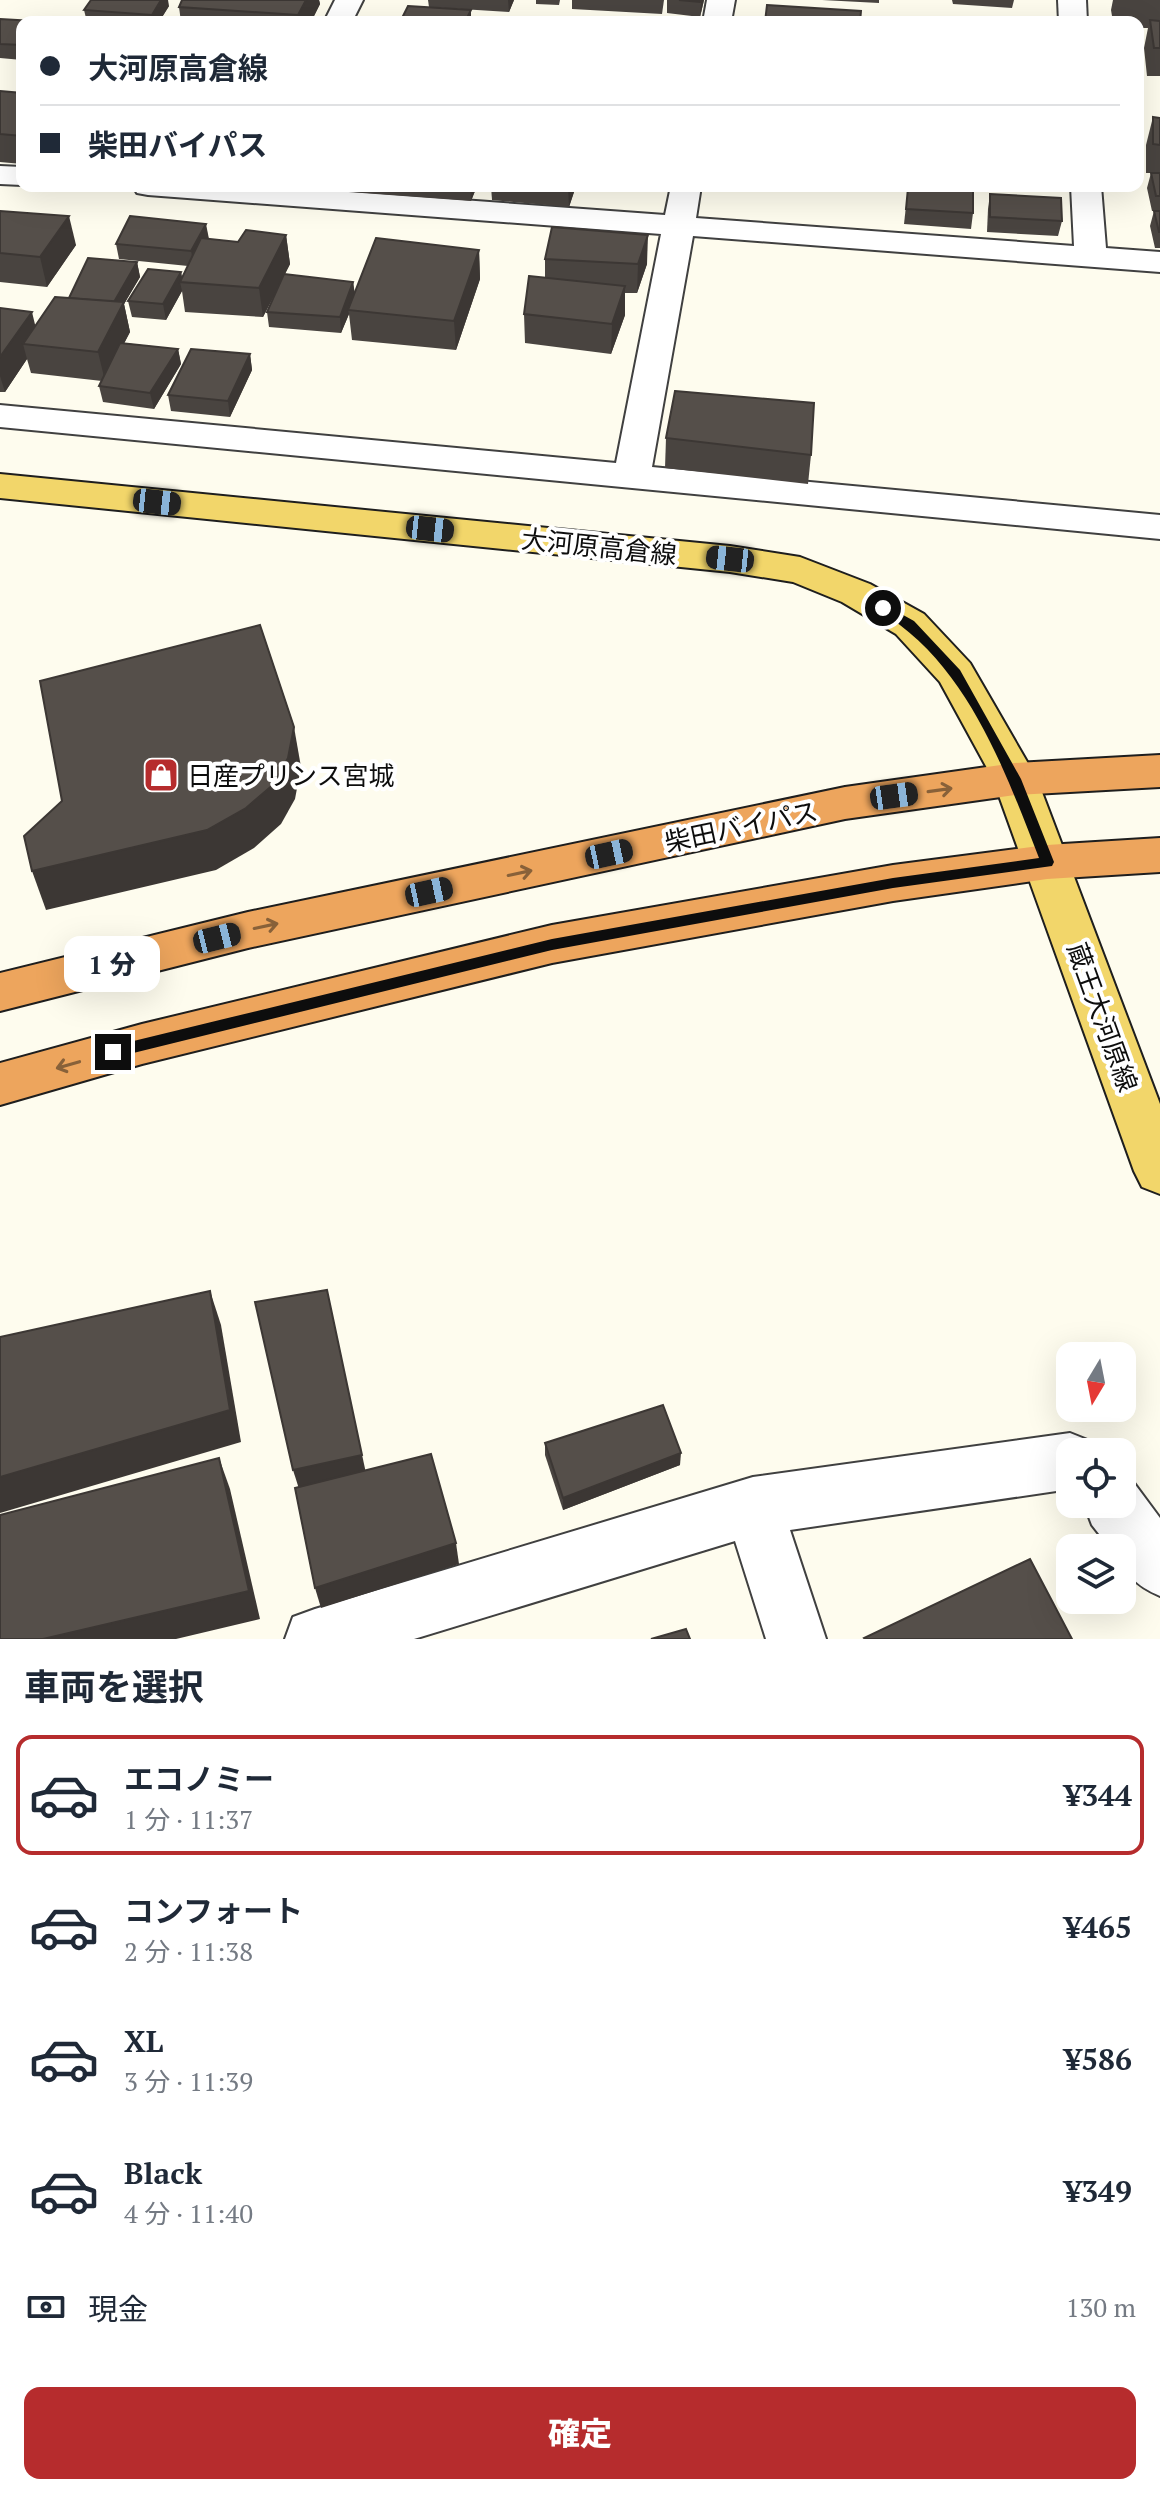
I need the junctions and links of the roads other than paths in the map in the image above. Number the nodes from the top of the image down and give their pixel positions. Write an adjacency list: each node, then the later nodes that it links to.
1 (283, 192): 4 (street)
2 (685, 192): 4 (street)
3 (1086, 192): 5 (street)
4 (679, 226): 5 (street); 8 (street)
5 (1091, 257): 6 (street)
6 (1160, 262)
7 (0, 416): 8 (street)
8 (632, 476): 10 (street)
9 (0, 486): 12 (main road, 大河原高倉線)
10 (1160, 527)
11 (1160, 771): 12 (highway, 柴田バイパス)
12 (1015, 779): 14 (main road, 大河原高倉線); 15 (highway, 柴田バイパス, one-way to 12)
13 (1160, 855): 14 (highway)
14 (1047, 862): 16 (highway, one-way to 16); 17 (main road, 蔵王大河原線)
15 (0, 992)
16 (0, 1084)
17 (1160, 1171)
18 (1056, 1463): 19 (street)
19 (753, 1506): 22 (street); 23 (street)
20 (1124, 1518): 21 (street)
21 (1160, 1566)
22 (315, 1639)
23 (796, 1639)

